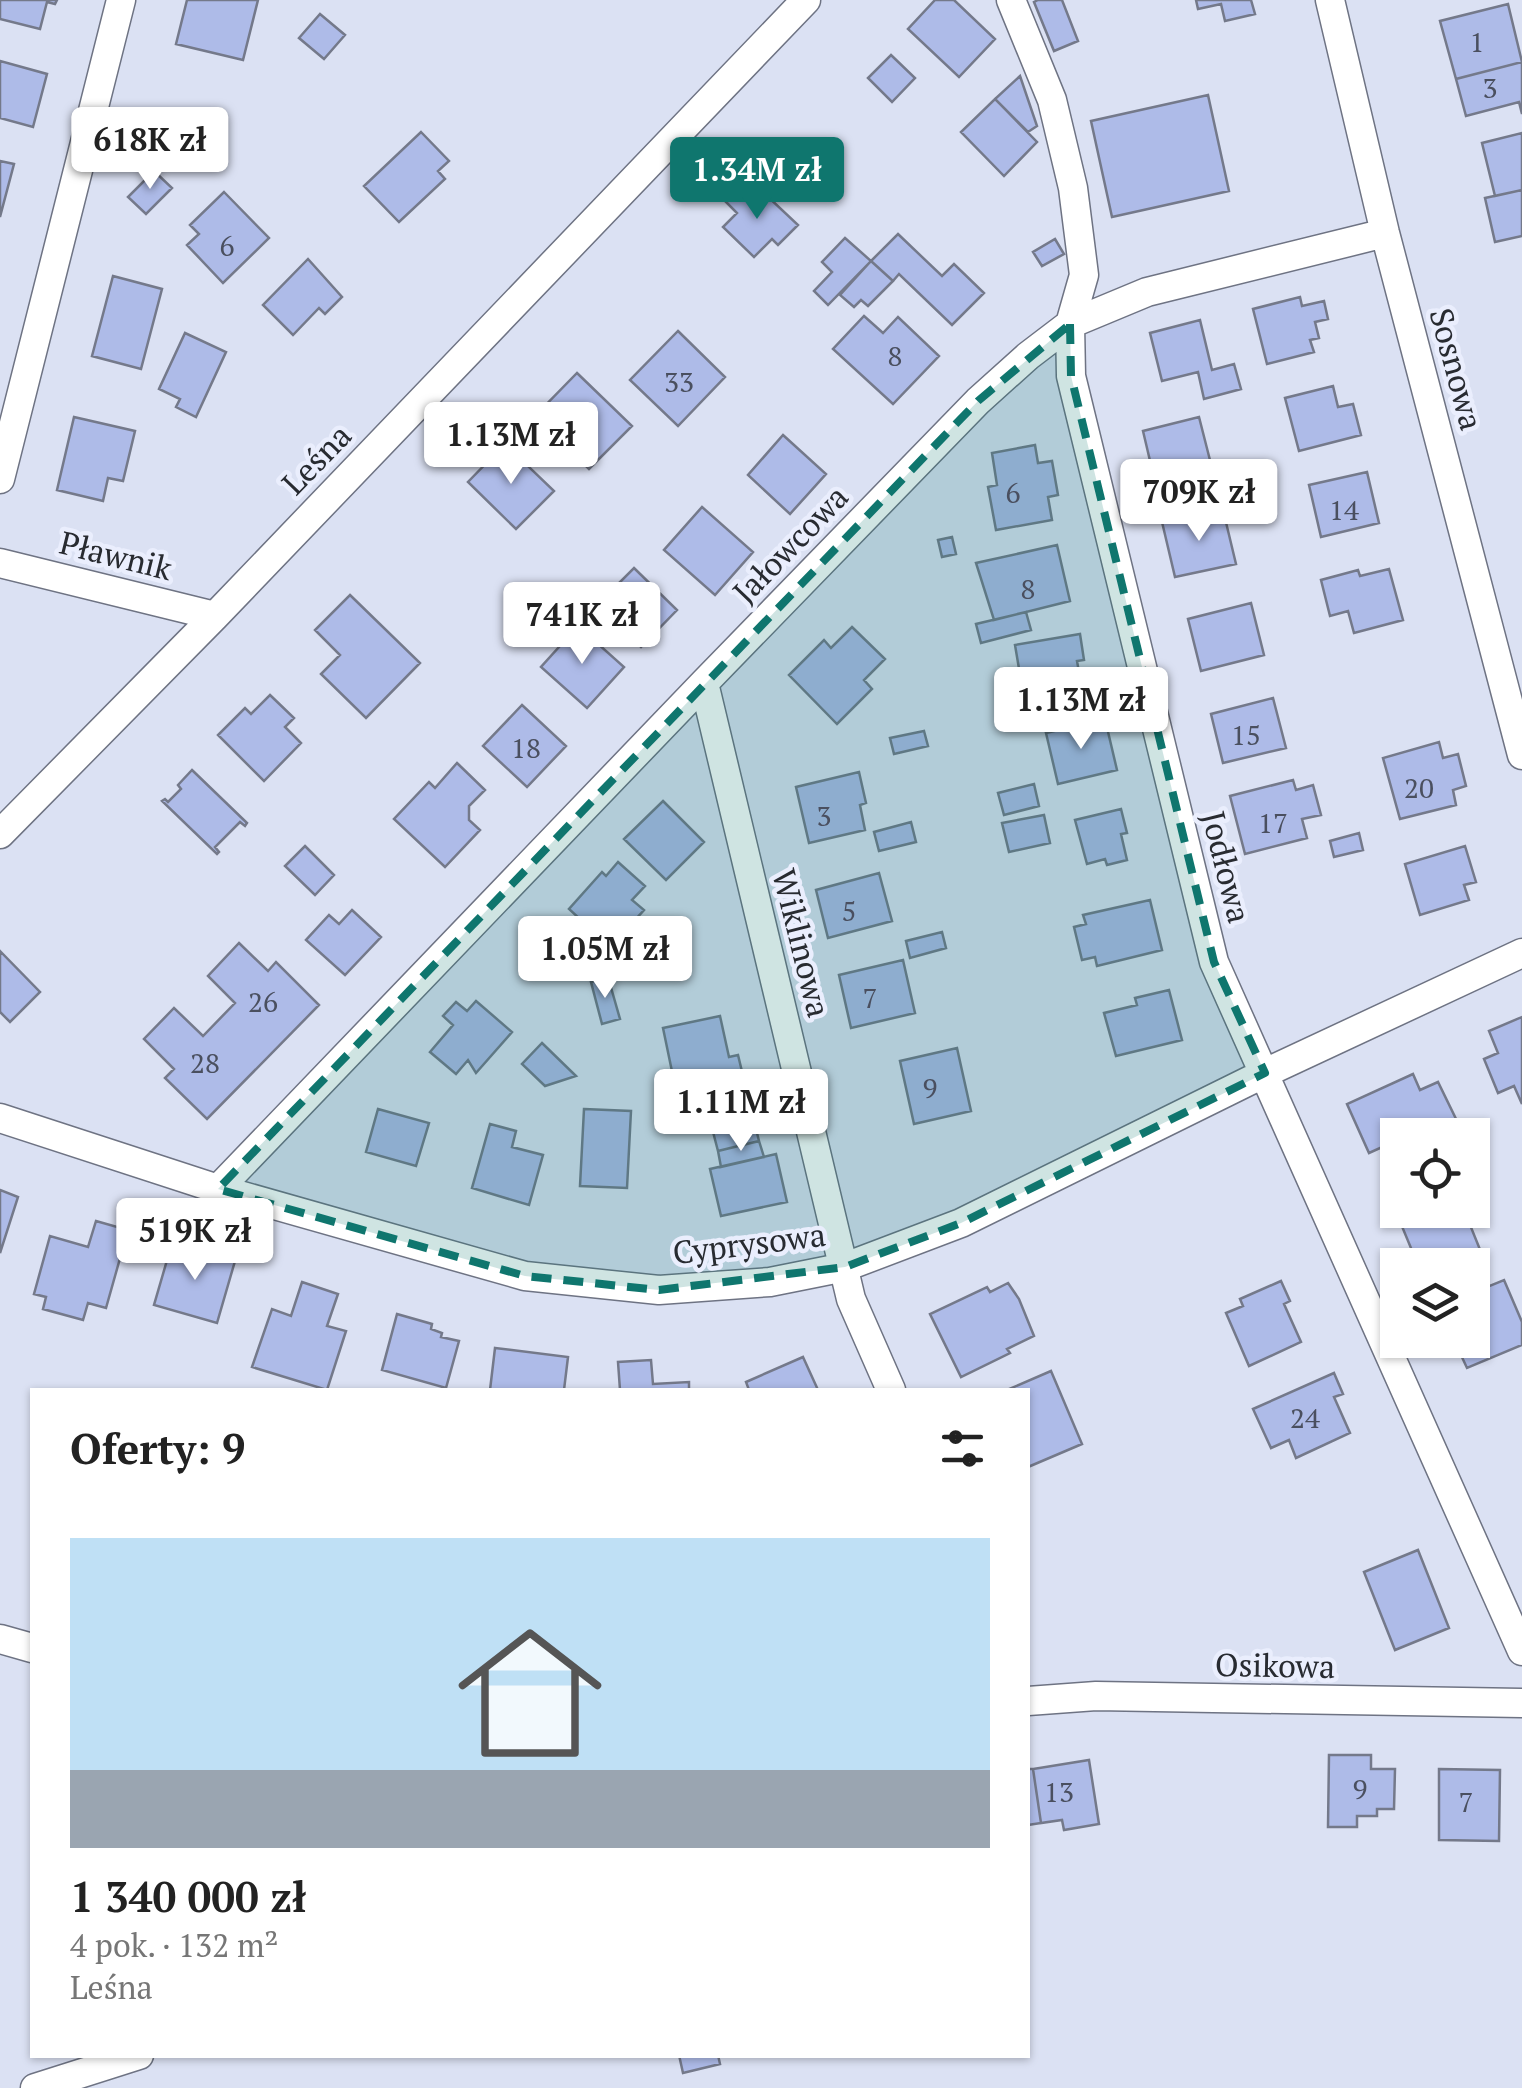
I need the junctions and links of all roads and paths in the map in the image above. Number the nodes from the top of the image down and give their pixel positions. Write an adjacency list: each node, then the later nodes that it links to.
1 (121, 0): 7 (street)
2 (806, 0): 9 (street, Leśna)
3 (1011, 0): 6 (street, Jodłowa)
4 (1330, 0): 5 (street, Sosnowa)
5 (1385, 233): 6 (street, Jałowcowa); 11 (street, Sosnowa)
6 (1070, 324): 10 (street, Jałowcowa); 14 (street, Jodłowa)
7 (0, 478)
8 (0, 563): 9 (street, Pławnik)
9 (215, 616): 12 (street, Leśna)
10 (704, 682): 16 (street, Jałowcowa); 17 (street, Wiklinowa)
11 (1522, 755)
12 (0, 834)
13 (1522, 953): 14 (street, Cyprysowa)
14 (1265, 1073): 17 (street, Cyprysowa); 21 (street, Jodłowa)
15 (0, 1118): 16 (street, Cyprysowa)
16 (218, 1189): 17 (street, Cyprysowa)
17 (844, 1267): 18 (street, Wiklinowa)
18 (890, 1388)
19 (0, 1639): 20 (street)
20 (30, 1647)
21 (1522, 1650)
22 (1030, 1700): 23 (street, Osikowa)
23 (1522, 1703)
24 (130, 2058): 25 (street)
25 (35, 2088)

